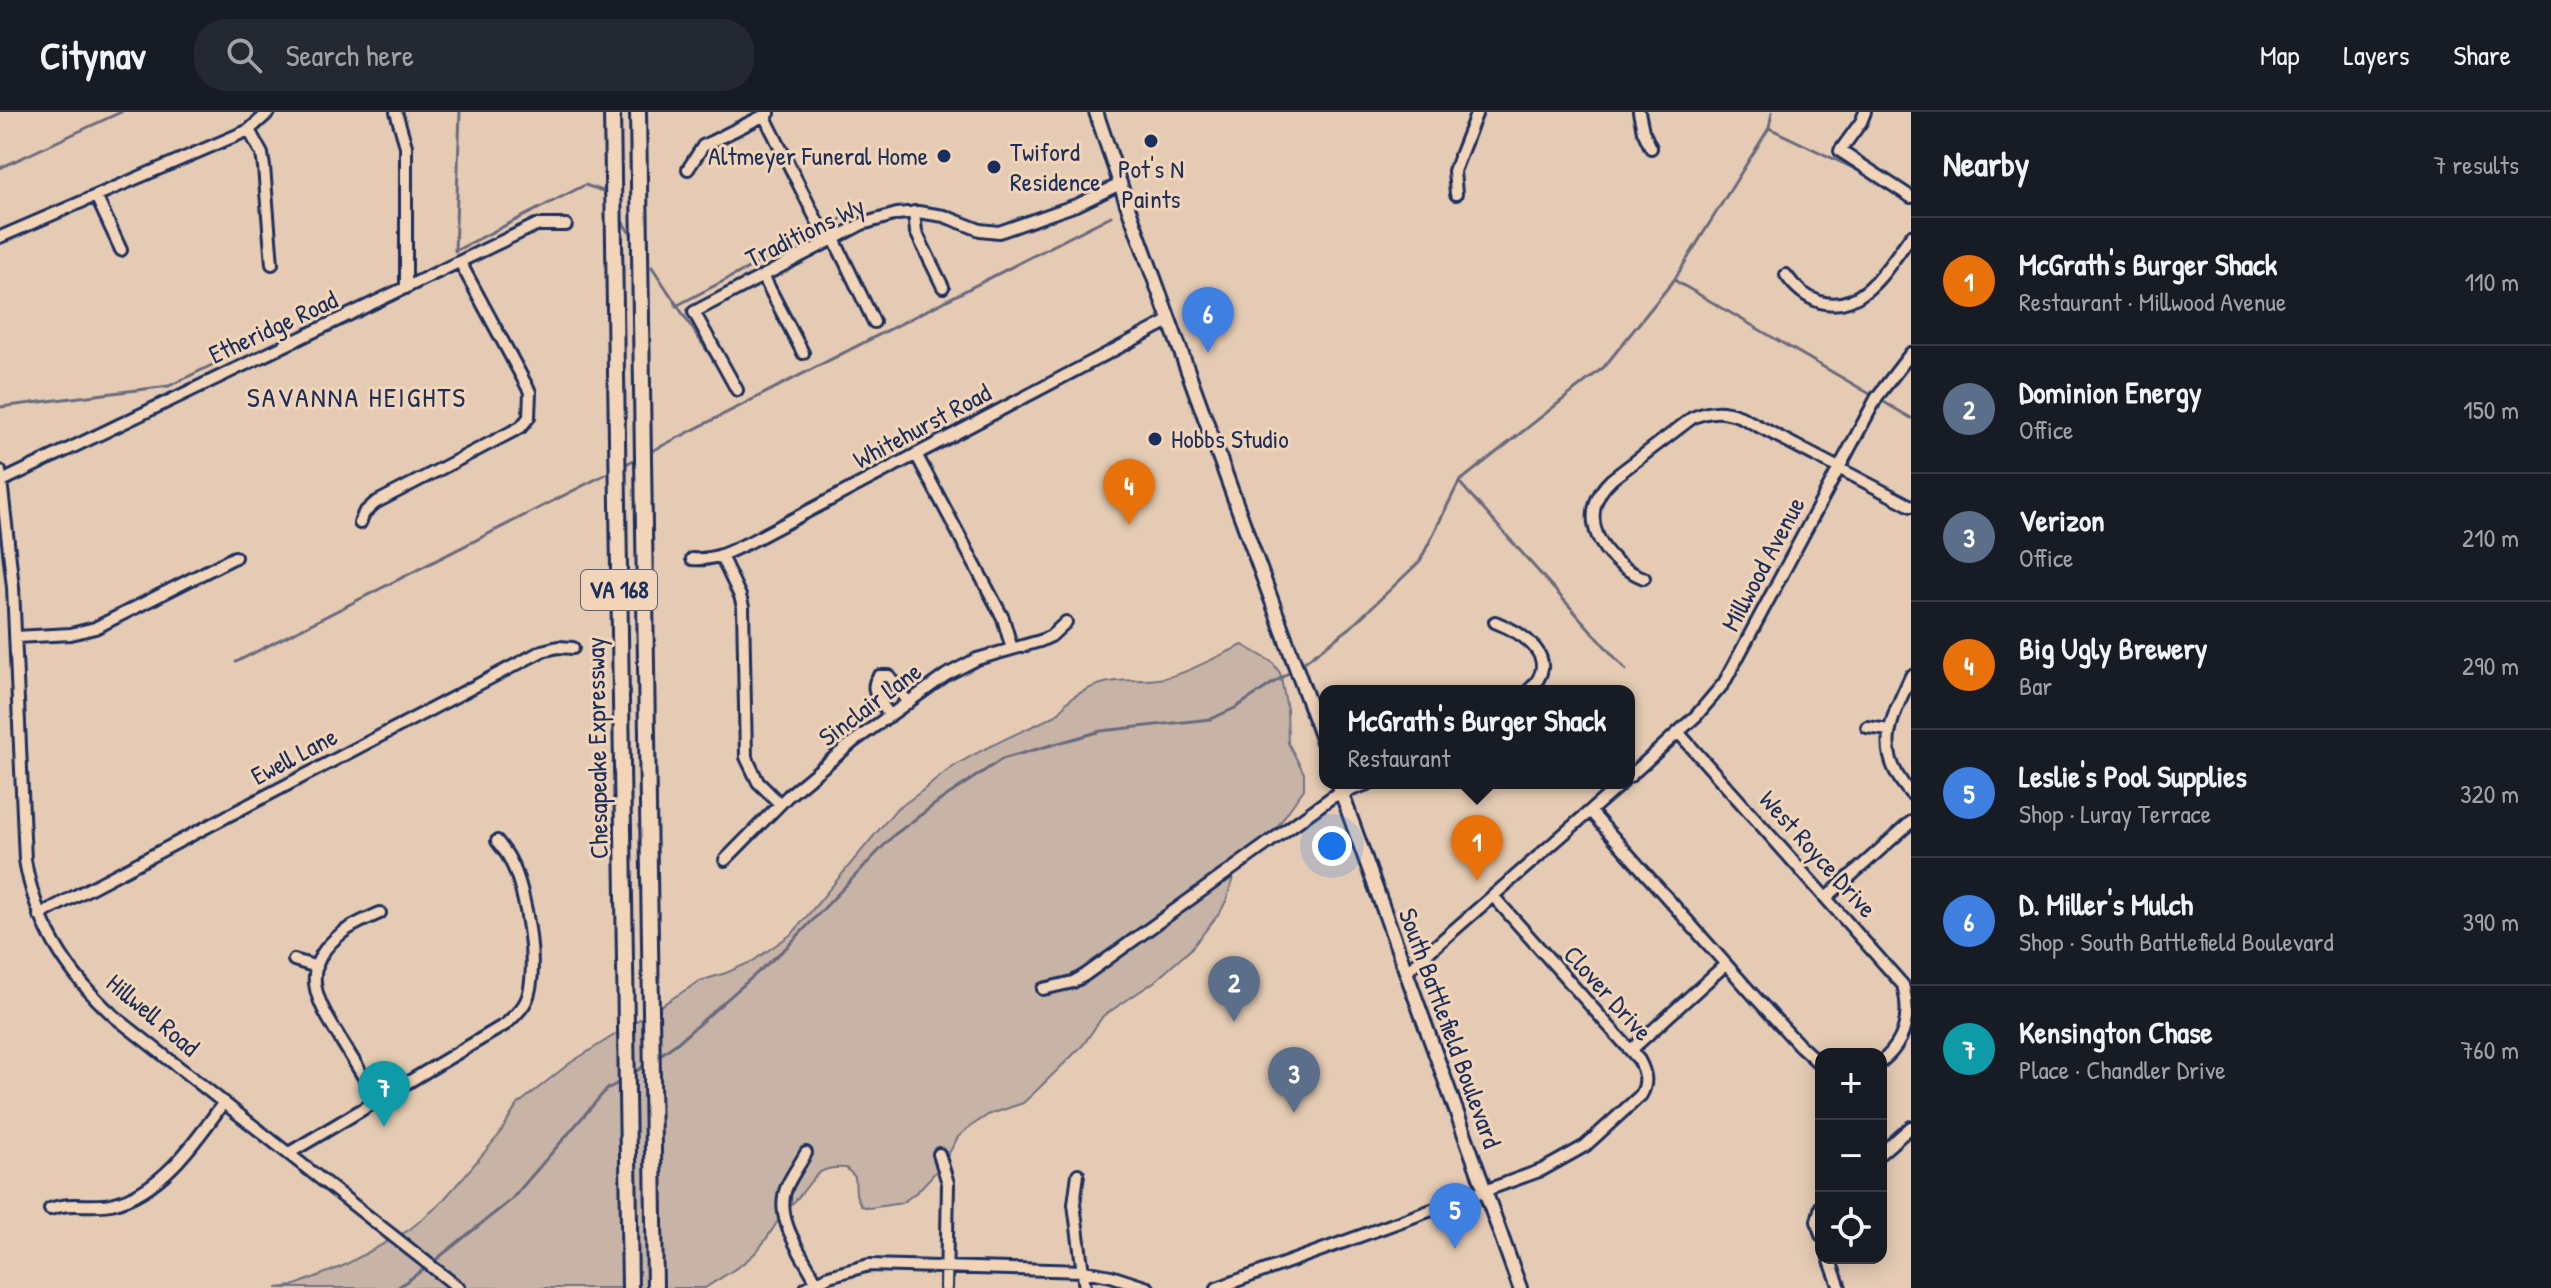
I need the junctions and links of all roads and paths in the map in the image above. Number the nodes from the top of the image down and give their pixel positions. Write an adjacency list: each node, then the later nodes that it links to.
1 (269, 112): 12 (street)
2 (396, 112): 32 (street)
3 (603, 112): 16 (highway)
4 (612, 112): 16 (highway, Chesapeake Expressway / VA 168)
5 (638, 112): 22 (highway, Chesapeake Expressway / VA 168)
6 (647, 112): 22 (highway)
7 (1096, 112): 15 (main road)
8 (1477, 112): 17 (street)
9 (1639, 112): 13 (street)
10 (1865, 112): 19 (street)
11 (767, 114): 14 (street); 25 (street)
12 (249, 130): 18 (street); 28 (street)
13 (1651, 148)
14 (688, 169)
15 (1120, 184): 20 (street, Traditions Wy); 33 (main road)
16 (614, 191): 98 (highway, Chesapeake Expressway / VA 168)
17 (1456, 194)
18 (96, 196): 24 (street); 26 (street)
19 (1911, 197)
20 (914, 212): 25 (street, Traditions Wy); 31 (street)
21 (566, 225): 27 (street, Etheridge Road)
22 (640, 233): 99 (highway, Chesapeake Expressway / VA 168)
23 (1911, 236): 29 (street)
24 (0, 237)
25 (834, 239): 30 (street, Traditions Wy); 34 (street)
26 (121, 250)
27 (460, 262): 32 (street, Etheridge Road); 43 (street)
28 (272, 264)
29 (1786, 275)
30 (763, 276): 35 (street); 37 (street, Traditions Wy)
31 (943, 287)
32 (406, 288): 40 (street, Etheridge Road)
33 (1169, 321): 38 (street, Whitehurst Road); 59 (main road)
34 (874, 322)
35 (803, 353)
36 (1911, 353): 39 (street, Millwood Avenue)
37 (737, 390)
38 (916, 454): 44 (street, Whitehurst Road); 52 (street)
39 (1838, 468): 42 (street); 47 (street); 60 (street, Millwood Avenue)
40 (1, 478): 41 (street, Hillwell Road)
41 (2, 501): 50 (street, Hillwell Road)
42 (1911, 506)
43 (360, 523)
44 (721, 556): 46 (street, Whitehurst Road); 66 (street)
45 (235, 557): 50 (street)
46 (692, 559)
47 (1644, 578)
48 (1066, 622): 52 (street, Sinclair Lane)
49 (1495, 622): 54 (street)
50 (16, 637): 74 (street, Hillwell Road)
51 (573, 648): 74 (street, Ewell Lane)
52 (1012, 649): 55 (street, Sinclair Lane)
53 (1911, 676): 58 (street)
54 (1533, 685)
55 (908, 703): 56 (street, Sinclair Lane); 56 (street)
56 (890, 716): 66 (street, Sinclair Lane)
57 (1867, 727): 58 (street)
58 (1889, 730): 65 (street)
59 (1319, 731)
60 (1678, 732): 61 (street, Millwood Avenue); 72 (street, West Royce Drive)
61 (1635, 771)
62 (1339, 789): 79 (street)
63 (1340, 789): 78 (main road, South Battlefield Boulevard)
64 (1615, 789): 67 (street)
65 (1911, 794)
66 (780, 804): 70 (street, Sinclair Lane)
67 (1590, 811): 71 (street); 76 (street)
68 (1911, 822): 72 (street)
69 (497, 841): 83 (street)
70 (725, 860)
71 (1493, 896): 78 (street); 80 (street, Clover Drive)
72 (1827, 897): 81 (street, West Royce Drive)
73 (380, 913): 77 (street)
74 (39, 915): 84 (street, Hillwell Road)
75 (294, 960): 77 (street)
76 (1726, 964): 80 (street); 82 (street)
77 (317, 967): 83 (street)
78 (1407, 971): 91 (main road, South Battlefield Boulevard)
79 (1043, 989)
80 (1631, 1050): 91 (street, Clover Drive)
81 (1887, 1057)
82 (1815, 1060)
83 (377, 1099): 87 (street)
84 (224, 1102): 87 (street, Hillwell Road); 92 (street)
85 (1911, 1127): 86 (street)
86 (1887, 1148)
87 (289, 1153): 97 (street, Hillwell Road)
88 (806, 1153): 96 (street)
89 (939, 1154): 94 (street)
90 (1078, 1174): 95 (street)
91 (1485, 1191): 104 (street); 105 (main road, South Battlefield Boulevard)
92 (50, 1209)
93 (1831, 1264): 106 (street)
94 (946, 1266): 95 (street); 96 (street); 101 (street)
95 (1084, 1271): 102 (street); 103 (street)
96 (816, 1281): 100 (street)
97 (458, 1287)
98 (630, 1288)
99 (655, 1288)
100 (806, 1288)
101 (946, 1288)
102 (1085, 1288)
103 (1148, 1288)
104 (1217, 1288)
105 (1520, 1288)
106 (1840, 1288)

